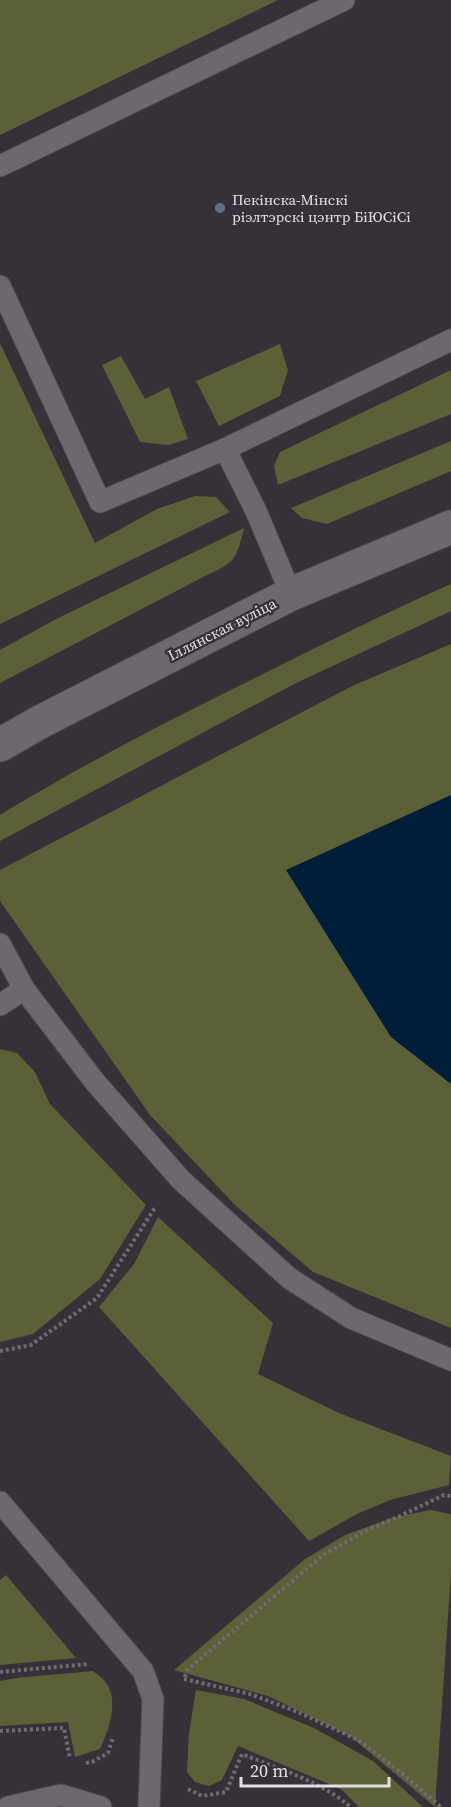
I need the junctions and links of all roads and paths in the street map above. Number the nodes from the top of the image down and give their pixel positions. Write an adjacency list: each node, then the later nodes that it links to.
1 (344, 0): 2 (lane)
2 (0, 166)
3 (0, 286): 5 (lane)
4 (451, 340): 5 (lane)
5 (225, 449): 7 (lane)
6 (451, 527): 7 (street, Іллянская вуліца)
7 (291, 594): 8 (street, Іллянская вуліца)
8 (0, 745)
9 (0, 944): 10 (lane)
10 (24, 988): 11 (lane); 14 (lane)
11 (0, 1005)
12 (158, 1203): 13 (path)
13 (0, 1351)
14 (451, 1360)
15 (451, 1496): 19 (path)
16 (0, 1502): 28 (lane)
17 (99, 1663): 18 (path)
18 (0, 1672)
19 (185, 1679): 20 (path); 30 (path)
20 (182, 1690)
21 (0, 1731): 24 (path)
22 (115, 1731): 23 (path)
23 (82, 1764)
24 (71, 1766)
25 (185, 1787): 29 (path)
26 (8, 1807): 27 (lane)
27 (101, 1807)
28 (149, 1807)
29 (351, 1807)
30 (441, 1807)

